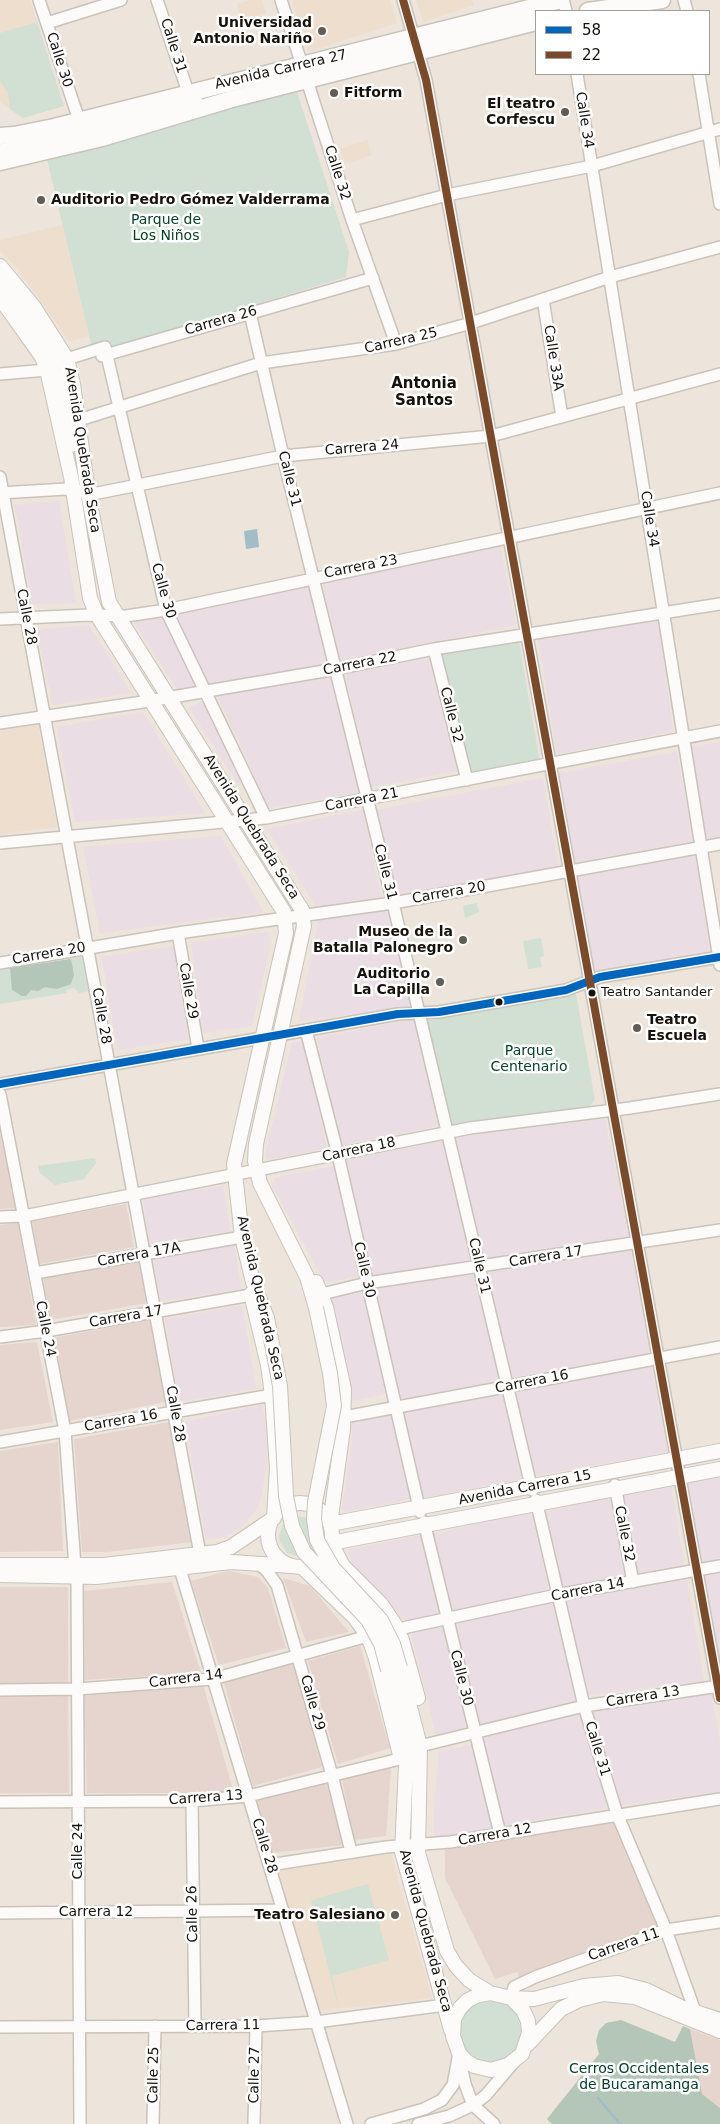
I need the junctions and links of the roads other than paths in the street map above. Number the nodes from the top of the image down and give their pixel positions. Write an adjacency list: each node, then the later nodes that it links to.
1 (39, 0): 10 (street, Calle 30)
2 (121, 0): 10 (street)
3 (157, 0): 16 (street, Calle 31)
4 (280, 0): 12 (street, Calle 32)
5 (402, 0): 11 (street)
6 (562, 0): 11 (highway, Avenida Carrera 27)
7 (662, 0): 8 (highway)
8 (595, 10)
9 (535, 22): 11 (highway, Avenida Carrera 27)
10 (47, 23): 17 (street, Calle 30)
11 (417, 45): 12 (highway, Avenida Carrera 27); 21 (street)
12 (304, 73): 15 (highway, Avenida Carrera 27); 19 (highway, Avenida Carrera 27); 23 (street, Calle 32)
13 (577, 75): 20 (street, Calle 34)
14 (699, 75): 18 (street)
15 (247, 79): 16 (highway, Avenida Carrera 27); 19 (main road)
16 (188, 92): 17 (highway, Avenida Carrera 27)
17 (79, 120): 19 (highway, Avenida Carrera 27)
18 (714, 131): 20 (street); 22 (street)
19 (1, 149)
20 (592, 166): 21 (street); 26 (street, Calle 34)
21 (447, 195): 23 (street); 32 (street)
22 (720, 204)
23 (352, 220): 27 (street, Calle 32)
24 (720, 246): 26 (street, Carrera 25)
25 (0, 266): 35 (main road, Avenida Quebrada Seca)
26 (610, 277): 30 (street, Carrera 25); 40 (street, Calle 34)
27 (373, 278): 31 (street, Carrera 26); 33 (street, Calle 32)
28 (0, 283): 47 (main road)
29 (0, 298): 37 (main road, Avenida Quebrada Seca)
30 (543, 299): 32 (street, Carrera 25); 42 (street, Calle 33A)
31 (250, 313): 34 (street, Carrera 26); 36 (street, Calle 31)
32 (471, 323): 33 (street, Carrera 25); 44 (street)
33 (396, 344): 36 (street, Carrera 25)
34 (106, 351): 35 (street, Carrera 26); 41 (street, Calle 30)
35 (68, 362): 43 (main road, Avenida Quebrada Seca)
36 (261, 363): 41 (street, Carrera 25); 45 (street, Calle 31)
37 (47, 370): 38 (street); 47 (main road, Avenida Quebrada Seca)
38 (0, 374)
39 (720, 374): 40 (street, Carrera 24)
40 (630, 398): 42 (street, Carrera 24); 52 (street, Calle 34)
41 (119, 407): 43 (street, Carrera 25); 48 (street, Calle 30)
42 (562, 417): 44 (street, Carrera 24)
43 (79, 420): 50 (main road, Avenida Quebrada Seca)
44 (491, 436): 45 (street, Carrera 24); 53 (street)
45 (282, 456): 48 (street, Carrera 24); 54 (street, Calle 31)
46 (0, 477): 49 (street, Calle 28)
47 (71, 484): 49 (street, Carrera 24); 50 (street, Carrera 24); 58 (main road, Avenida Quebrada Seca)
48 (137, 486): 50 (street, Carrera 24); 56 (street, Calle 30)
49 (2, 493): 60 (street, Calle 28)
50 (88, 493): 59 (main road, Avenida Quebrada Seca)
51 (720, 493): 52 (street, Carrera 23)
52 (647, 508): 53 (street, Carrera 23); 57 (street, Calle 34)
53 (510, 537): 54 (street, Carrera 23); 62 (street)
54 (314, 577): 56 (street, Carrera 23); 64 (street, Calle 31)
55 (720, 604): 57 (street, Carrera 22)
56 (166, 610): 59 (street, Carrera 23); 65 (street, Calle 30)
57 (663, 612): 62 (street, Carrera 22); 71 (street, Calle 34)
58 (97, 615): 59 (street, Carrera 23); 60 (street, Carrera 23); 67 (main road, Avenida Quebrada Seca)
59 (118, 616): 66 (main road, Avenida Quebrada Seca)
60 (27, 619): 61 (street, Carrera 23); 68 (street, Calle 28)
61 (0, 620)
62 (527, 634): 63 (street, Carrera 22); 72 (street)
63 (434, 649): 64 (street, Carrera 22); 73 (street, Calle 32)
64 (336, 669): 65 (street, Carrera 22); 74 (street, Calle 31)
65 (206, 691): 66 (street, Carrera 22); 75 (street, Calle 30)
66 (169, 697): 67 (street, Carrera 22); 76 (main road, Avenida Quebrada Seca)
67 (152, 700): 68 (street, Carrera 22); 77 (main road, Avenida Quebrada Seca)
68 (45, 716): 69 (street, Carrera 22); 78 (street, Calle 28)
69 (0, 723)
70 (720, 731): 71 (street, Carrera 21)
71 (683, 739): 72 (street, Carrera 21); 81 (street, Calle 34)
72 (550, 764): 73 (street, Carrera 21); 82 (street)
73 (467, 780): 74 (street, Carrera 21)
74 (367, 800): 75 (street, Carrera 21); 83 (street, Calle 31)
75 (266, 818): 76 (street, Carrera 21)
76 (246, 820): 77 (street, Carrera 21); 84 (main road, Avenida Quebrada Seca)
77 (228, 822): 78 (street, Carrera 21); 85 (main road, Avenida Quebrada Seca)
78 (67, 836): 79 (street, Carrera 21); 87 (street, Calle 28)
79 (0, 843)
80 (720, 844): 81 (street, Carrera 20)
81 (700, 847): 82 (street, Carrera 20); 88 (street, Calle 34)
82 (569, 871): 83 (street, Carrera 20); 90 (street)
83 (393, 903): 84 (street, Carrera 20); 91 (street, Calle 31)
84 (304, 916): 85 (street, Carrera 20); 93 (main road, Avenida Quebrada Seca)
85 (286, 919): 86 (street, Carrera 20); 94 (main road, Avenida Quebrada Seca)
86 (178, 934): 87 (street, Carrera 20); 95 (street, Calle 29)
87 (88, 947): 89 (street, Carrera 20); 96 (street, Calle 28)
88 (720, 960): 90 (street)
89 (0, 963)
90 (589, 981): 91 (street); 100 (street)
91 (419, 1013): 92 (street); 101 (street, Calle 31)
92 (306, 1030): 93 (street); 102 (street, Calle 30)
93 (280, 1034): 94 (street); 103 (main road, Avenida Quebrada Seca)
94 (262, 1038): 95 (street); 104 (main road, Avenida Quebrada Seca)
95 (198, 1048): 96 (street)
96 (110, 1064): 97 (street); 105 (street, Calle 28)
97 (0, 1084)
98 (0, 1094): 106 (street, Calle 24)
99 (720, 1094): 100 (street, Carrera 18)
100 (613, 1110): 101 (street, Carrera 18); 110 (street)
101 (447, 1132): 102 (street, Carrera 18); 112 (street, Calle 31)
102 (338, 1155): 103 (street, Carrera 18); 114 (street, Calle 30)
103 (256, 1172): 104 (street, Carrera 18); 116 (main road, Avenida Quebrada Seca)
104 (234, 1176): 105 (street, Carrera 18); 109 (main road, Avenida Quebrada Seca)
105 (134, 1195): 106 (street, Carrera 18); 111 (street, Calle 28)
106 (24, 1216): 107 (street, Carrera 18); 113 (street, Calle 24)
107 (0, 1217)
108 (720, 1230): 110 (street, Carrera 17)
109 (242, 1237): 111 (street, Carrera 17A); 115 (main road); 154 (main road, Avenida Quebrada Seca, bridge)
110 (637, 1243): 112 (street, Carrera 17); 121 (street)
111 (145, 1254): 113 (street, Carrera 17A); 117 (street, Calle 28)
112 (479, 1266): 114 (street, Carrera 17); 122 (street, Calle 31)
113 (35, 1273): 118 (street, Calle 24)
114 (367, 1284): 116 (street, Carrera 17); 124 (street, Calle 30)
115 (251, 1295): 117 (street, Carrera 17); 123 (main road)
116 (317, 1300): 126 (main road); 154 (main road, Avenida Quebrada Seca, bridge)
117 (156, 1312): 118 (street, Carrera 17); 125 (street, Calle 28)
118 (46, 1331): 119 (street, Carrera 17); 127 (street, Calle 24)
119 (0, 1336)
120 (720, 1347): 121 (street, Carrera 16)
121 (658, 1358): 122 (street, Carrera 16); 130 (street)
122 (508, 1386): 124 (street, Carrera 16); 134 (street, Calle 31)
123 (272, 1395): 125 (street, Carrera 16); 136 (main road)
124 (396, 1407): 126 (street, Carrera 16); 135 (street, Calle 30)
125 (174, 1412): 127 (street, Carrera 16); 139 (street, Calle 28)
126 (344, 1417): 137 (main road)
127 (65, 1431): 128 (street, Carrera 16); 146 (street, Calle 24)
128 (0, 1442)
129 (720, 1451): 130 (main road, Avenida Carrera 15)
130 (677, 1460): 132 (street); 134 (main road, Avenida Carrera 15)
131 (720, 1469): 132 (main road, Avenida Carrera 15)
132 (680, 1476): 133 (main road, Avenida Carrera 15); 145 (street)
133 (615, 1487): 134 (main road, Avenida Carrera 15); 148 (street, Calle 32)
134 (534, 1495): 135 (main road, Avenida Carrera 15); 149 (street, Calle 31)
135 (422, 1517): 137 (main road, Avenida Carrera 15); 138 (main road, Avenida Carrera 15); 150 (street, Calle 30)
136 (274, 1518): 137 (main road); 139 (main road); 143 (main road)
137 (330, 1524): 138 (main road)
138 (331, 1543): 143 (main road); 151 (main road)
139 (200, 1554): 146 (main road)
140 (258, 1563): 143 (main road); 144 (main road); 153 (street, Calle 29)
141 (0, 1564): 146 (main road)
142 (720, 1566): 145 (street, Carrera 14)
143 (297, 1567): 152 (main road)
144 (180, 1569): 146 (main road); 155 (street, Calle 28)
145 (697, 1570): 148 (street, Carrera 14); 156 (street)
146 (76, 1571): 147 (main road); 157 (street, Calle 24)
147 (0, 1576)
148 (633, 1582): 149 (street, Carrera 14)
149 (557, 1596): 150 (street, Carrera 14); 160 (street, Calle 31)
150 (447, 1618): 151 (street, Carrera 14); 161 (street, Calle 30)
151 (398, 1629): 162 (main road)
152 (368, 1636): 153 (street, Carrera 14); 163 (main road)
153 (299, 1654): 155 (street, Carrera 14); 164 (street, Calle 29)
154 (394, 1669): 162 (main road, Avenida Quebrada Seca); 163 (main road, Avenida Quebrada Seca)
155 (213, 1679): 157 (street, Carrera 14); 165 (street, Calle 28)
156 (719, 1686): 159 (street); 160 (street, Carrera 13)
157 (77, 1689): 158 (street, Carrera 14); 167 (street, Calle 24)
158 (0, 1690)
159 (720, 1698)
160 (584, 1706): 161 (street, Carrera 13); 170 (street, Calle 31)
161 (475, 1734): 162 (street, Carrera 13); 171 (street, Calle 30)
162 (423, 1745): 172 (main road, Avenida Quebrada Seca)
163 (404, 1758): 164 (street, Carrera 13); 173 (main road, Avenida Quebrada Seca)
164 (332, 1775): 165 (street, Carrera 13); 174 (street, Calle 29)
165 (248, 1796): 168 (street, Carrera 13); 175 (street, Calle 28)
166 (720, 1798): 170 (street, Carrera 12)
167 (78, 1801): 168 (street, Carrera 13); 169 (street, Carrera 13); 177 (street, Calle 24)
168 (192, 1801): 178 (street, Calle 26)
169 (0, 1802)
170 (617, 1814): 171 (street, Carrera 12); 181 (street, Calle 31)
171 (500, 1834): 172 (street, Carrera 12)
172 (417, 1845): 173 (street, Carrera 12); 183 (main road, Avenida Quebrada Seca)
173 (402, 1846): 174 (street, Carrera 12); 186 (main road, Avenida Quebrada Seca)
174 (351, 1852): 175 (street, Carrera 12)
175 (269, 1865): 176 (street, Calle 28)
176 (283, 1910): 178 (street, Carrera 12); 189 (street, Calle 28)
177 (79, 1912): 178 (street, Carrera 12); 179 (street, Carrera 12); 194 (street, Calle 24)
178 (193, 1912): 191 (street, Calle 26)
179 (0, 1913)
180 (720, 1922): 181 (street, Carrera 11)
181 (666, 1930): 182 (street, Calle 31); 184 (street, Carrera 11)
182 (687, 1989): 185 (street); 187 (street, Calle 31)
183 (490, 1993): 184 (main road); 196 (main road)
184 (511, 1998): 185 (main road); 197 (main road)
185 (671, 2002): 187 (main road)
186 (445, 2005): 189 (street, Carrera 11); 196 (main road, Avenida Quebrada Seca)
187 (698, 2019): 188 (main road); 195 (main road); 197 (main road)
188 (720, 2020)
189 (316, 2022): 192 (street, Carrera 11); 204 (street, Calle 28)
190 (154, 2026): 191 (street, Carrera 11); 194 (street, Carrera 11); 202 (street, Calle 25)
191 (195, 2026): 192 (street, Carrera 11)
192 (256, 2026): 203 (street, Calle 27)
193 (0, 2027): 194 (street, Carrera 11)
194 (80, 2027): 201 (street, Calle 24)
195 (720, 2031)
196 (453, 2036): 198 (main road)
197 (526, 2045): 199 (main road)
198 (459, 2053): 199 (main road); 200 (street); 205 (street)
199 (516, 2061): 200 (street)
200 (473, 2105): 206 (street); 207 (street)
201 (80, 2124)
202 (153, 2124)
203 (254, 2124)
204 (347, 2124)
205 (371, 2124)
206 (418, 2124)
207 (494, 2124)

